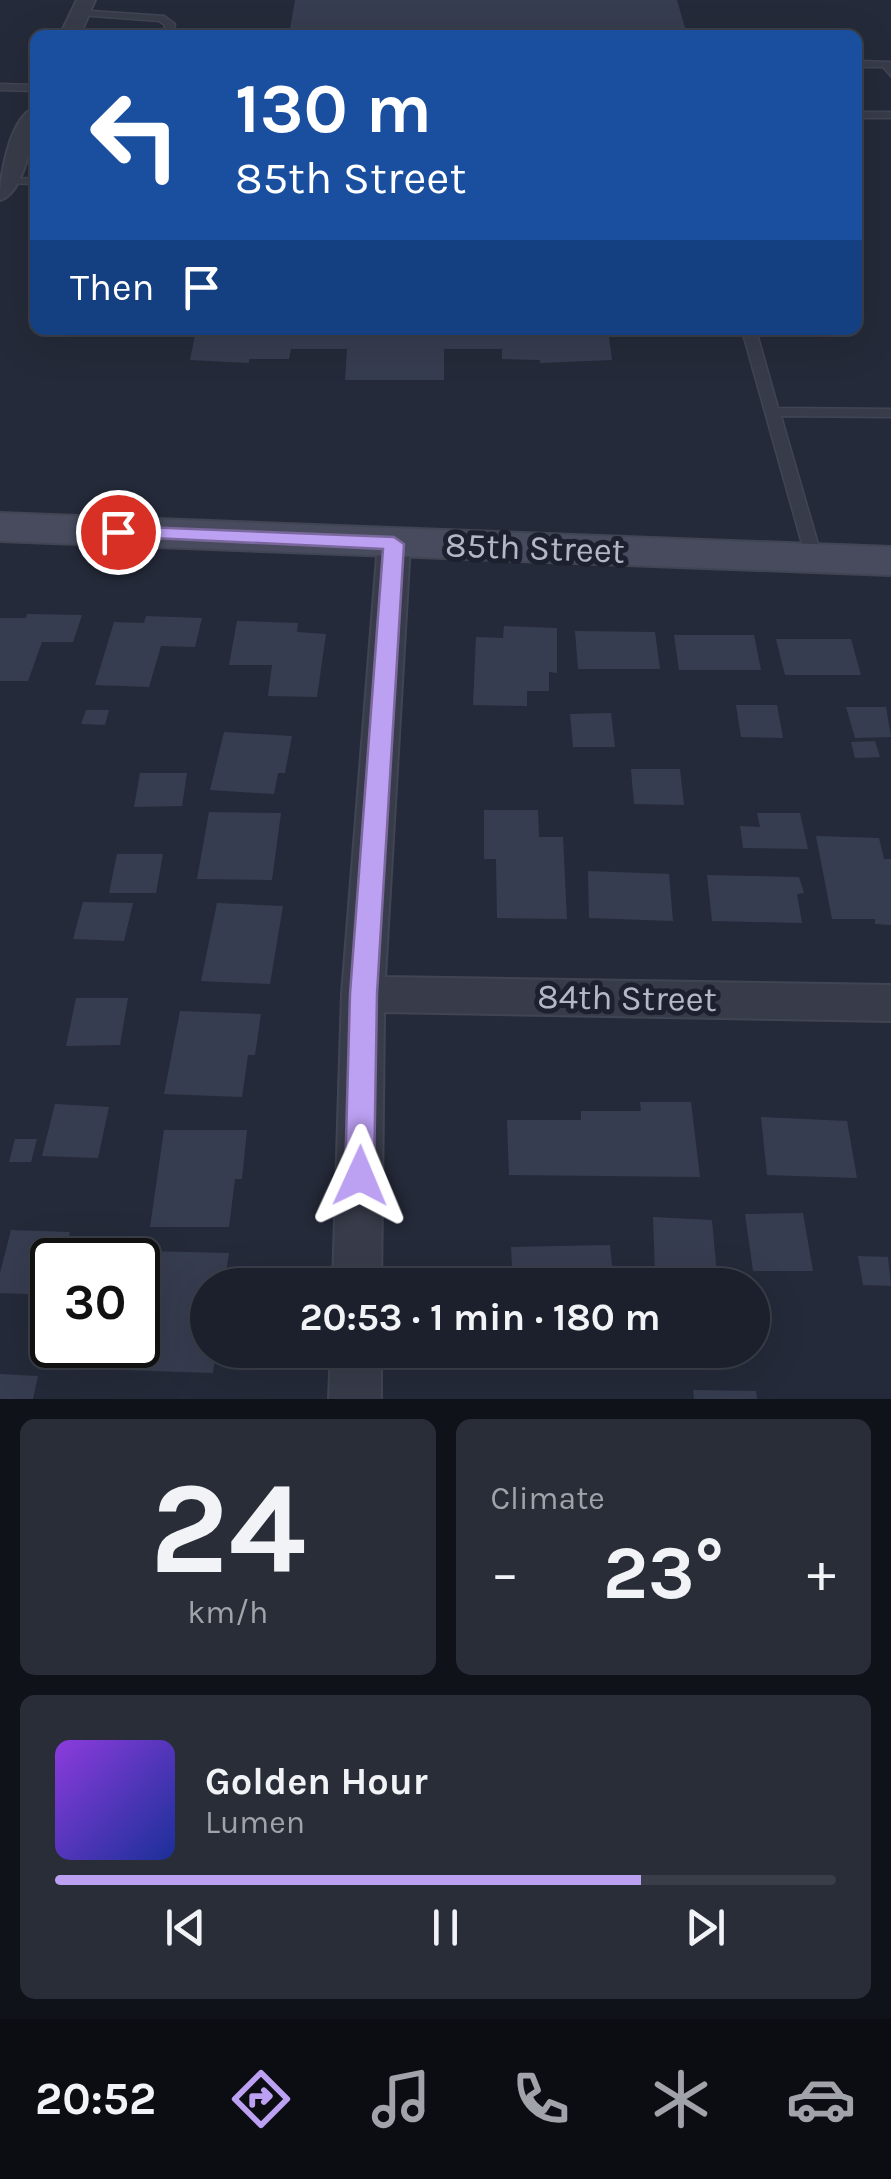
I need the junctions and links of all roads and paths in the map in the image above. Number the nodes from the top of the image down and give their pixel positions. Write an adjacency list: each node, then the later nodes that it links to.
1 (83, 6): 2 (street); 3 (lane)
2 (72, 30)
3 (169, 30)
4 (862, 64): 5 (lane)
5 (891, 73)
6 (0, 87): 7 (lane)
7 (30, 88)
8 (891, 115): 9 (lane)
9 (862, 116)
10 (30, 125): 12 (street)
11 (30, 182): 12 (lane)
12 (2, 187)
13 (751, 335): 14 (lane)
14 (770, 412): 15 (lane); 18 (lane)
15 (891, 413)
16 (0, 527): 17 (street, 85th Street)
17 (394, 544): 18 (street, 85th Street); 20 (street)
18 (814, 558): 19 (street, 85th Street)
19 (891, 560)
20 (364, 994): 21 (street, 84th Street); 22 (street)
21 (891, 1003)
22 (357, 1268)
23 (356, 1368): 24 (street)
24 (355, 1399)

